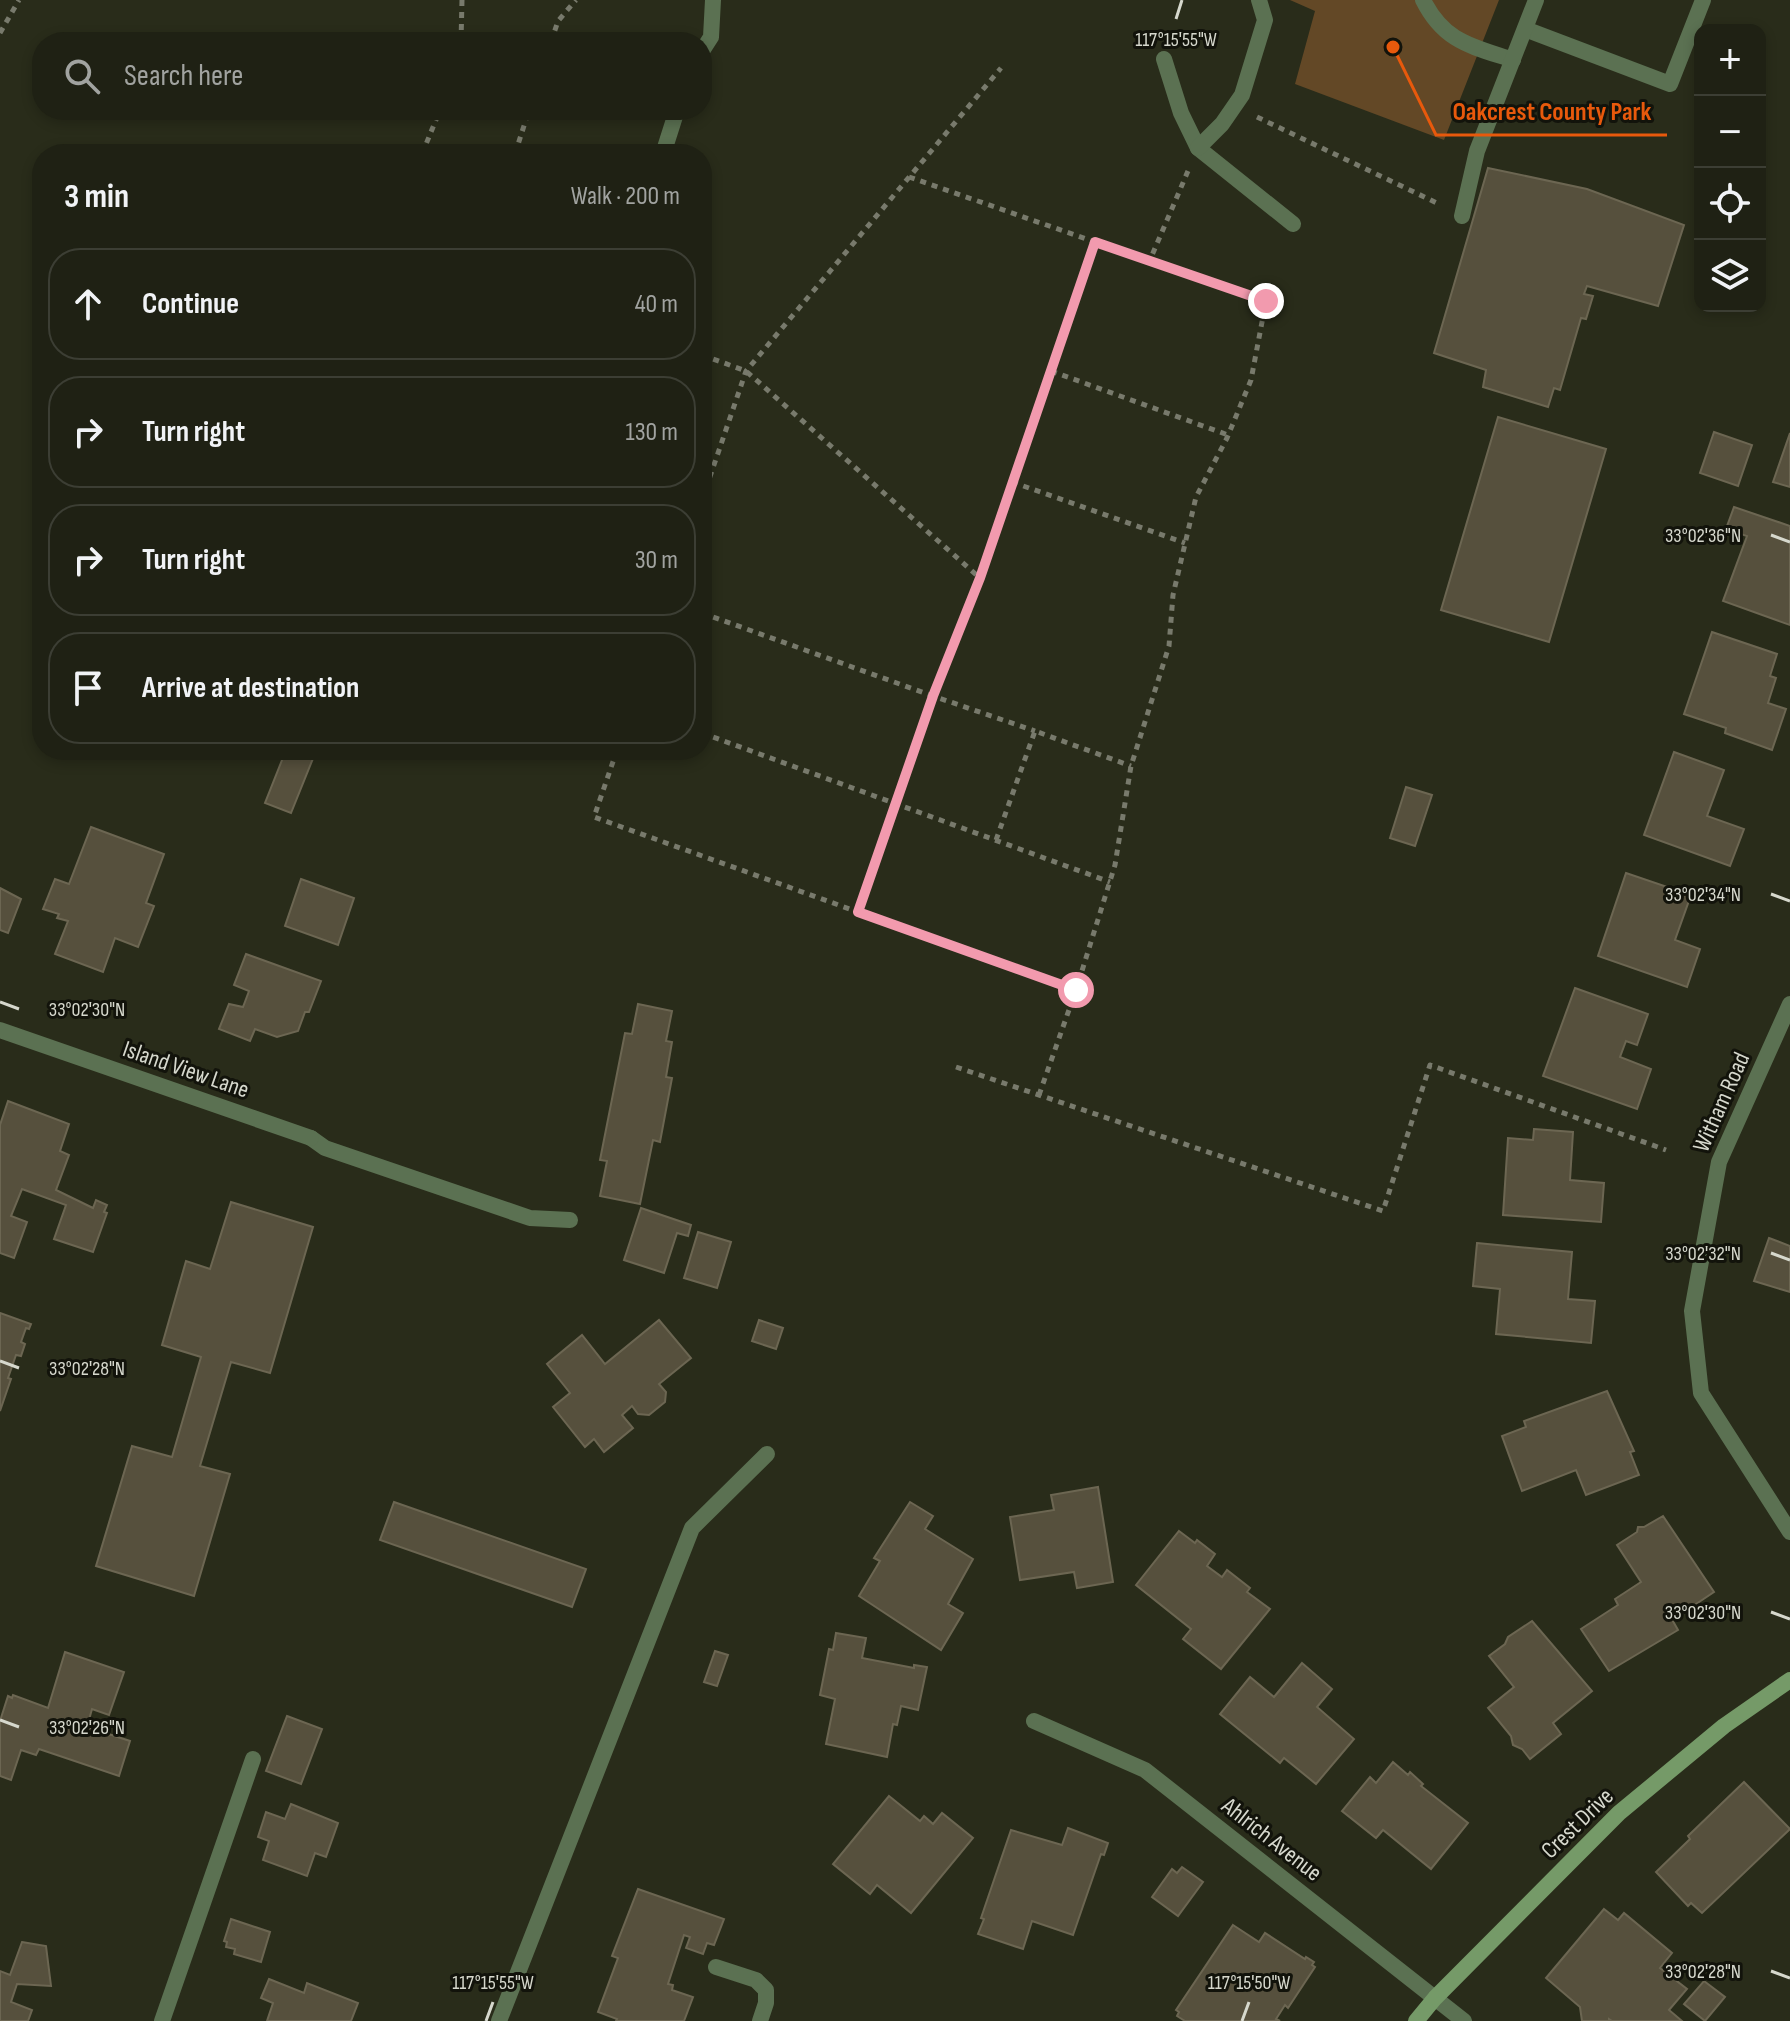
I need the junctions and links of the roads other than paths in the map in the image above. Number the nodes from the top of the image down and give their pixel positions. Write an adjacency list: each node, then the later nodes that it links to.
1 (713, 0): 7 (street)
2 (1259, 0): 12 (street)
3 (1423, 0): 9 (street)
4 (1536, 0): 6 (street)
5 (1703, 0): 6 (street)
6 (1525, 29): 9 (street)
7 (711, 32)
8 (1164, 59): 12 (street)
9 (1513, 60): 13 (street)
10 (674, 120): 11 (street)
11 (666, 144)
12 (1198, 148): 14 (street)
13 (1462, 216)
14 (1293, 224)
15 (1790, 1004): 19 (street, Witham Road)
16 (0, 1030): 17 (street, Island View Lane)
17 (570, 1220)
18 (767, 1454): 26 (street)
19 (1790, 1532)
20 (1790, 1680): 24 (street, Crest Drive)
21 (1034, 1721): 24 (street, Ahlrich Avenue)
22 (253, 1759): 25 (street)
23 (716, 1967): 27 (street)
24 (1435, 1998): 28 (street, Crest Drive); 29 (street, Ahlrich Avenue)
25 (162, 2021)
26 (499, 2021)
27 (760, 2021)
28 (1416, 2021)
29 (1464, 2021)

